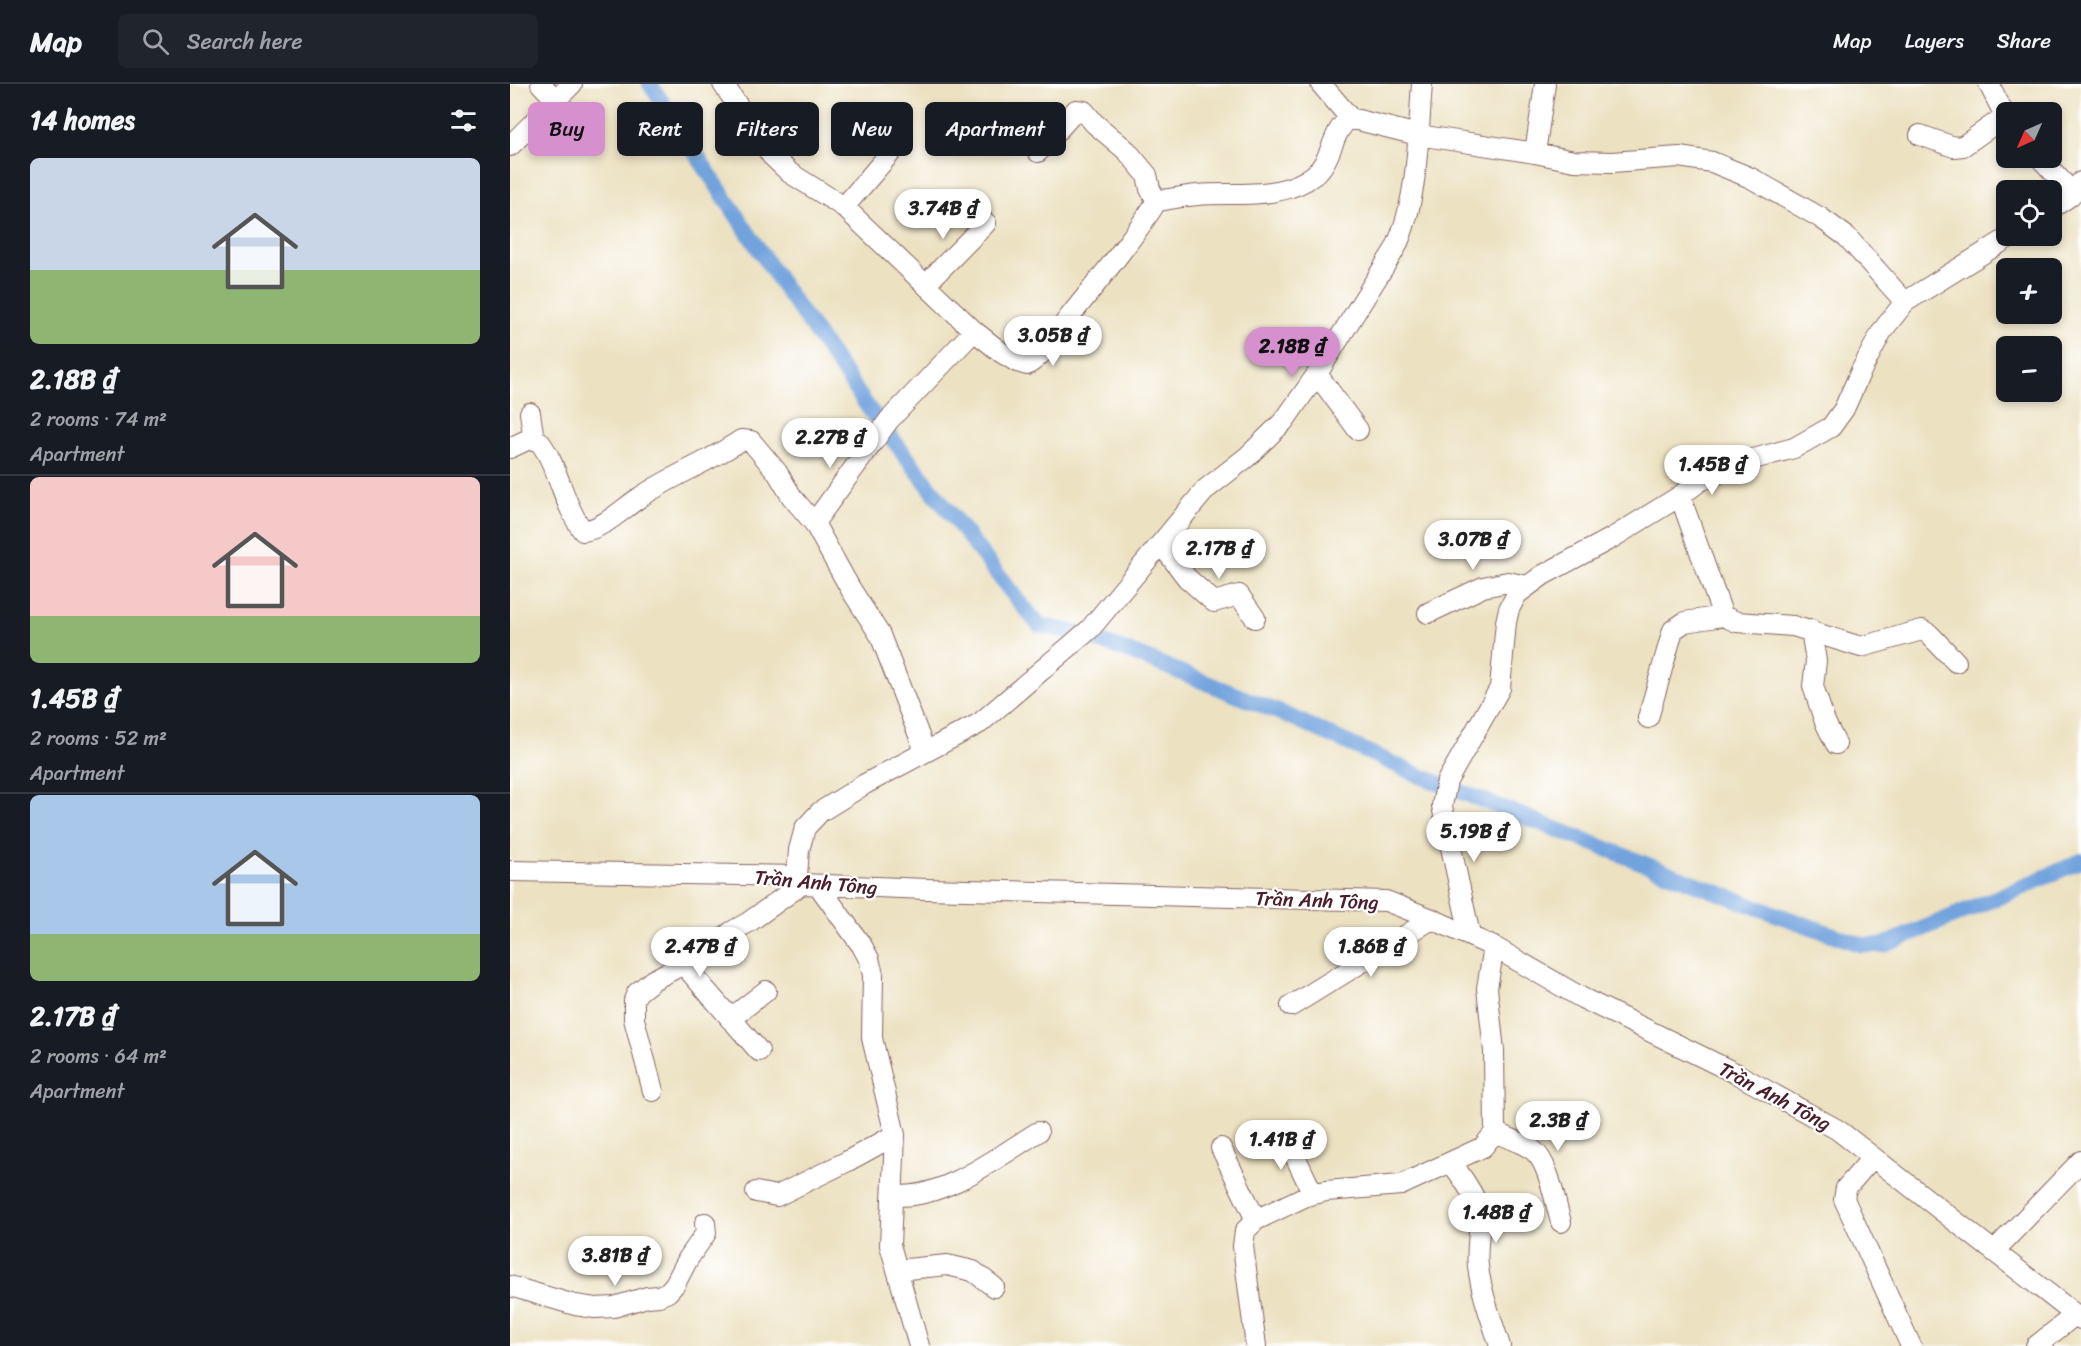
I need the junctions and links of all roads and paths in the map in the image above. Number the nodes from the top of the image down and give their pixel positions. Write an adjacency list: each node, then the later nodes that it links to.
1 (542, 84): 8 (street)
2 (572, 84): 8 (street)
3 (723, 84): 22 (street)
4 (1321, 84): 10 (street)
5 (1422, 84): 13 (street)
6 (1545, 84): 16 (street)
7 (1989, 84): 9 (street)
8 (556, 100): 15 (street)
9 (1998, 102)
10 (1350, 118): 13 (street); 20 (street)
11 (1066, 121): 20 (street)
12 (1996, 125): 14 (street)
13 (1418, 135): 16 (street); 28 (street)
14 (1920, 135)
15 (510, 146)
16 (1535, 153): 26 (street)
17 (888, 156): 22 (street)
18 (2050, 168): 19 (street)
19 (2076, 194): 21 (street)
20 (1157, 201): 27 (street)
21 (2062, 202)
22 (844, 207): 25 (street)
23 (986, 223): 25 (street)
24 (1996, 245): 26 (street)
25 (926, 284): 27 (street)
26 (1905, 302): 33 (street)
27 (974, 331): 34 (street)
28 (1317, 374): 30 (street); 35 (street)
29 (530, 413): 31 (street)
30 (1358, 430)
31 (534, 440): 32 (street); 34 (street)
32 (510, 448)
33 (1680, 496): 36 (street); 38 (street)
34 (814, 523): 44 (street)
35 (1161, 544): 39 (street); 44 (street)
36 (1527, 586): 37 (street); 48 (street)
37 (1428, 613)
38 (1724, 616): 40 (street); 42 (street)
39 (1255, 618)
40 (1811, 630): 41 (street); 43 (street)
41 (1956, 662)
42 (1648, 718)
43 (1836, 744)
44 (926, 751): 46 (street)
45 (510, 871): 46 (street, Trần Anh Tông)
46 (806, 882): 47 (street, Trần Anh Tông); 50 (street); 59 (street)
47 (1432, 919): 48 (street, Trần Anh Tông); 52 (street)
48 (1470, 935): 49 (street, Trần Anh Tông)
49 (1494, 947): 58 (street); 61 (street, Trần Anh Tông)
50 (684, 965): 53 (street); 55 (street)
51 (765, 991): 53 (street)
52 (1291, 1006)
53 (730, 1019): 54 (street)
54 (759, 1051)
55 (653, 1091)
56 (1283, 1131): 65 (street)
57 (1038, 1132): 66 (street)
58 (1495, 1132): 63 (street); 68 (street)
59 (895, 1135): 64 (street); 66 (street)
60 (1221, 1148): 67 (street)
61 (1873, 1157): 70 (street, Trần Anh Tông); 78 (street)
62 (2081, 1161): 70 (street)
63 (1452, 1163): 65 (street); 77 (street)
64 (756, 1192)
65 (1313, 1194): 67 (street)
66 (892, 1195): 71 (street)
67 (1256, 1220): 76 (street)
68 (1561, 1222)
69 (705, 1224): 72 (street)
70 (1995, 1250): 74 (street, Trần Anh Tông)
71 (897, 1270): 73 (street); 75 (street)
72 (510, 1286)
73 (994, 1287)
74 (2078, 1317): 79 (street)
75 (919, 1346)
76 (1256, 1346)
77 (1500, 1346)
78 (1911, 1346)
79 (2036, 1346)

